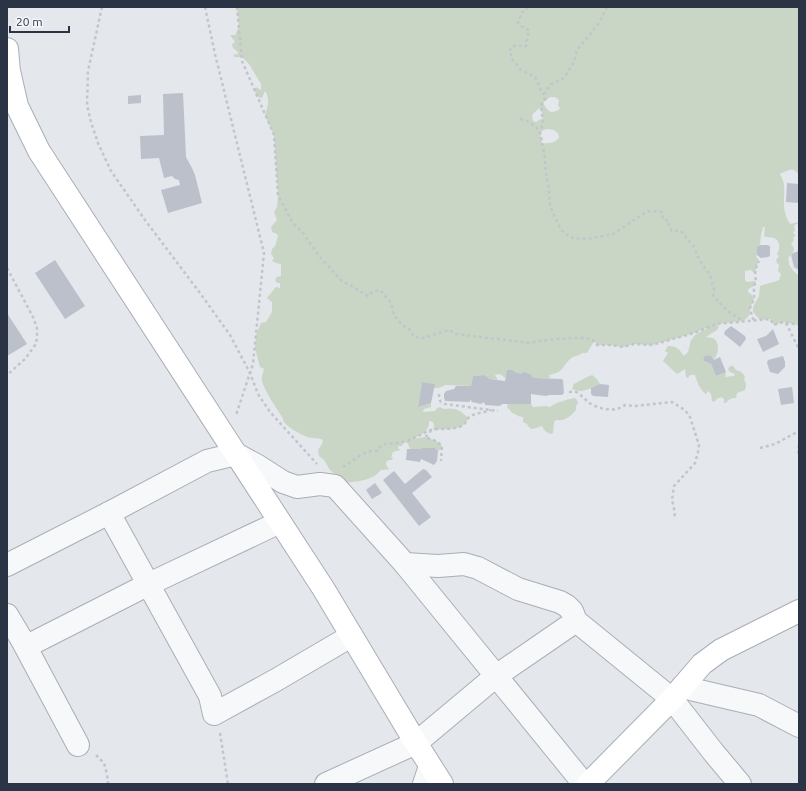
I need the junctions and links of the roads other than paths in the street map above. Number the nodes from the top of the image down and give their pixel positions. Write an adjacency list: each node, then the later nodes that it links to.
1 (7, 49): 2 (street)
2 (231, 447): 3 (street); 4 (street); 5 (street)
3 (110, 513): 6 (street); 7 (street)
4 (280, 522): 7 (street); 11 (street)
5 (406, 564): 10 (street); 13 (street)
6 (7, 565)
7 (149, 584): 11 (street); 12 (street)
8 (799, 611): 14 (street)
9 (7, 615): 12 (street)
10 (576, 621): 13 (street); 14 (street)
11 (352, 636): 16 (street)
12 (28, 647): 17 (street)
13 (496, 676): 16 (street); 21 (street)
14 (677, 693): 15 (street); 22 (street); 23 (street)
15 (799, 726)
16 (416, 743): 18 (street); 19 (street)
17 (78, 745)
18 (427, 775): 20 (street)
19 (326, 784)
20 (442, 784)
21 (584, 784)
22 (588, 784)
23 (740, 784)

